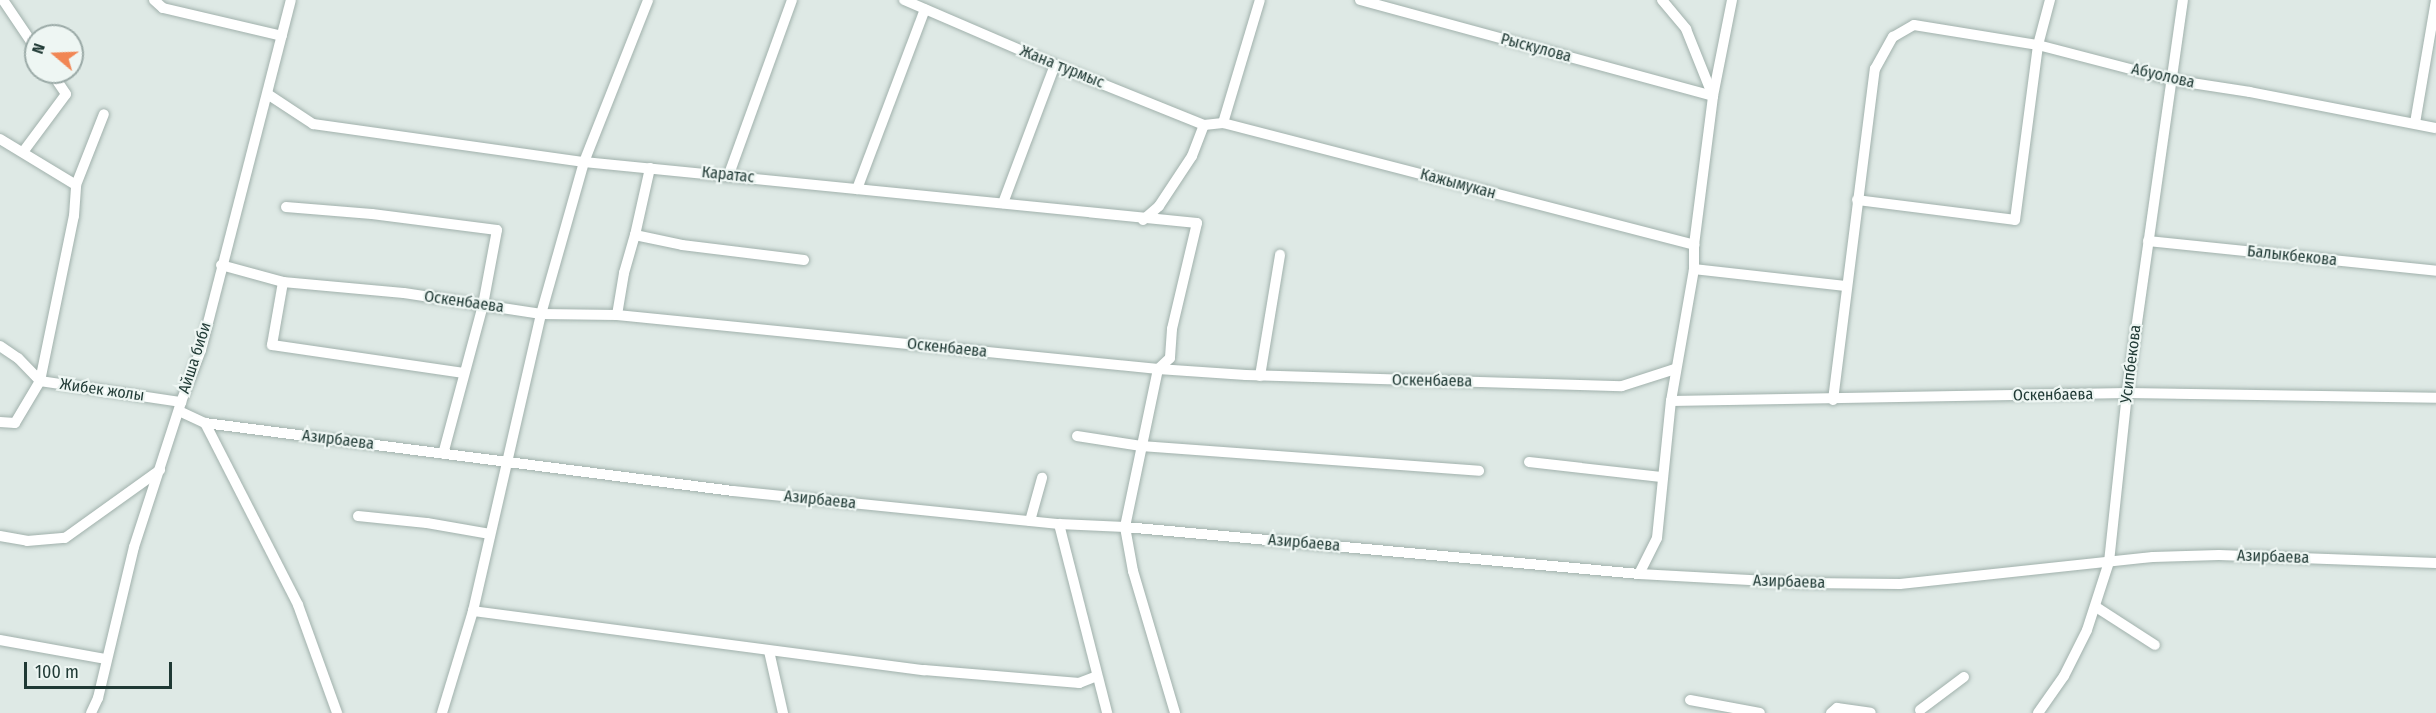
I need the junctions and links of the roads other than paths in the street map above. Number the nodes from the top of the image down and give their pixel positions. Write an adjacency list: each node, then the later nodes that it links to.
1 (3, 0): 15 (street)
2 (154, 0): 16 (street)
3 (291, 0): 16 (street, Айша биби)
4 (648, 0): 30 (street)
5 (792, 0): 32 (street)
6 (904, 0): 14 (street, Жана турмыс)
7 (1260, 0): 24 (street)
8 (1360, 0): 22 (street, Рыскулова)
9 (1662, 0): 22 (street)
10 (1732, 0): 22 (street)
11 (2050, 0): 17 (street)
12 (2183, 0): 19 (street, Усипбекова)
13 (2436, 0): 25 (street)
14 (925, 9): 18 (street, Жана турмыс); 34 (street)
15 (24, 31)
16 (282, 36): 21 (street, Айша биби)
17 (2038, 45): 19 (street, Абуолова); 35 (street, Абуолова); 35 (street)
18 (1055, 65): 26 (street, Жана турмыс); 36 (street)
19 (2172, 80): 25 (street, Абуолова); 40 (street, Усипбекова)
20 (59, 84): 29 (street)
21 (269, 95): 30 (street, Каратас); 44 (street, Айша биби)
22 (1713, 96): 41 (street)
23 (104, 114): 33 (street)
24 (1222, 123): 26 (street, Жана турмыс); 41 (street, Кажымукан)
25 (2415, 123): 27 (street, Абуолова)
26 (1204, 125): 38 (street)
27 (2436, 128)
28 (0, 139): 29 (street)
29 (23, 152): 33 (street)
30 (584, 162): 31 (street, Каратас); 50 (street)
31 (650, 168): 32 (street, Каратас); 39 (street)
32 (729, 174): 34 (street, Каратас)
33 (76, 185): 57 (street)
34 (857, 189): 36 (street, Каратас)
35 (1857, 200): 48 (street)
36 (1003, 203): 38 (street, Каратас)
37 (286, 207): 49 (street)
38 (1143, 220): 53 (street, Каратас)
39 (635, 235): 43 (street); 51 (street)
40 (2148, 241): 46 (street, Балыкбекова); 58 (street, Усипбекова)
41 (1694, 245): 45 (street)
42 (1280, 255): 56 (street)
43 (804, 260)
44 (221, 266): 47 (street, Оскенбаева); 62 (street, Айша биби)
45 (1694, 269): 48 (street); 54 (street)
46 (2436, 271)
47 (283, 282): 49 (street, Оскенбаева); 55 (street)
48 (1845, 286): 60 (street)
49 (483, 305): 50 (street, Оскенбаева); 55 (street)
50 (541, 314): 51 (street, Оскенбаева); 68 (street)
51 (617, 315): 53 (street, Оскенбаева)
52 (0, 346): 57 (street, Жибек жолы)
53 (1158, 369): 56 (street, Оскенбаева); 66 (street)
54 (1676, 369): 56 (street, Оскенбаева); 61 (street)
55 (464, 373): 67 (street)
56 (1260, 376)
57 (40, 381): 62 (street, Жибек жолы); 63 (street)
58 (2127, 393): 59 (street, Оскенбаева); 60 (street, Оскенбаева); 80 (street, Усипбекова)
59 (2436, 398)
60 (1833, 400): 61 (street, Оскенбаева)
61 (1671, 401): 73 (street)
62 (180, 407): 64 (street, Азирбаева); 70 (street, Айша биби)
63 (0, 422)
64 (205, 423): 67 (street, Азирбаева); 94 (street)
65 (1077, 436): 66 (street)
66 (1141, 446): 71 (street); 77 (street)
67 (444, 454): 68 (street, Азирбаева)
68 (506, 461): 75 (street, Азирбаева); 78 (street)
69 (1528, 462): 73 (street)
70 (160, 469): 79 (street); 88 (street, Айша биби)
71 (1479, 471)
72 (1042, 477): 75 (street)
73 (1661, 477): 82 (street)
74 (358, 516): 78 (street)
75 (1030, 521): 76 (street, Азирбаева)
76 (1059, 524): 77 (street, Азирбаева); 89 (street)
77 (1125, 527): 82 (street, Азирбаева); 98 (street)
78 (490, 534): 84 (street)
79 (0, 536)
80 (2109, 562): 81 (street, Азирбаева); 82 (street, Азирбаева); 83 (street, Усипбекова)
81 (2436, 563)
82 (1640, 573)
83 (2096, 607): 86 (street); 102 (street, Усипбекова)
84 (473, 611): 87 (street); 95 (street)
85 (0, 640): 88 (street)
86 (2154, 645)
87 (770, 651): 89 (street); 96 (street)
88 (106, 659): 93 (street, Айша биби)
89 (1097, 676): 97 (street)
90 (1964, 677): 92 (street)
91 (1690, 700): 99 (street)
92 (1920, 712)
93 (91, 713)
94 (337, 713)
95 (442, 713)
96 (783, 713)
97 (1107, 713)
98 (1175, 713)
99 (1760, 713)
100 (1831, 713): 101 (street)
101 (1871, 713)
102 (2038, 713)

